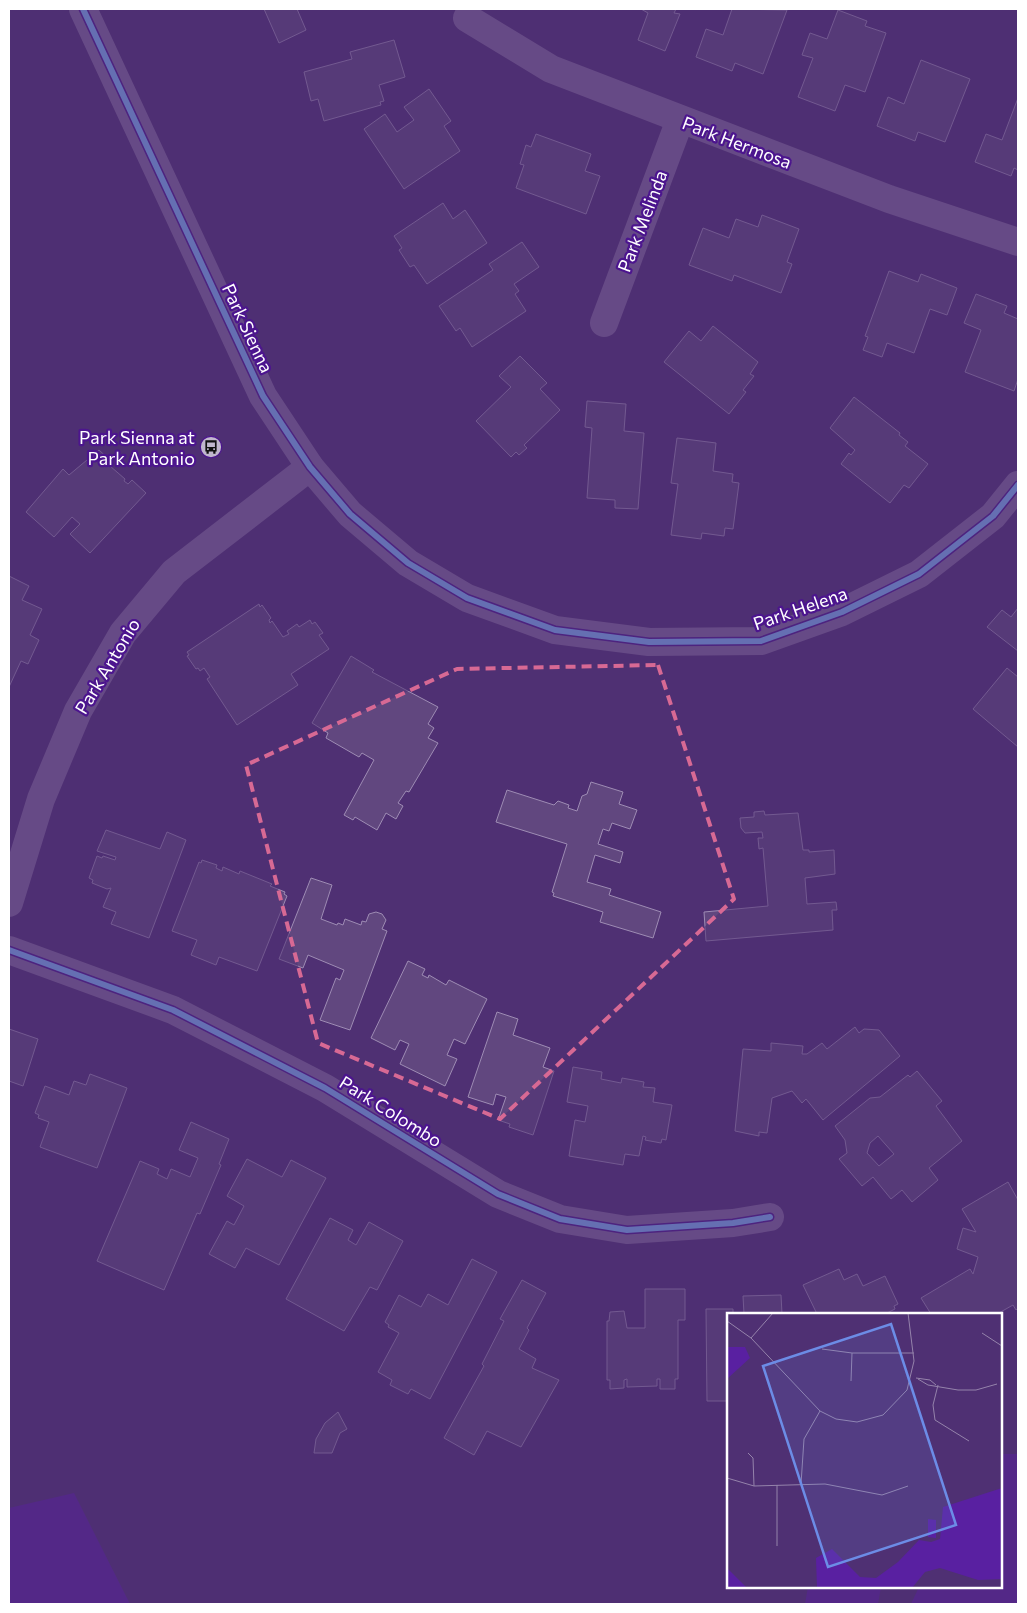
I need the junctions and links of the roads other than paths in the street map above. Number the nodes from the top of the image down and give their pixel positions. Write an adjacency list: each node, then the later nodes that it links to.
1 (84, 9): 6 (street, Park Sienna)
2 (467, 18): 3 (street, Park Hermosa)
3 (680, 120): 4 (street, Park Hermosa); 5 (street, Park Melinda)
4 (1018, 242)
5 (604, 323)
6 (310, 467): 8 (street, Park Sienna); 9 (street, Park Antonio)
7 (1018, 486): 8 (street, Park Helena)
8 (467, 598)
9 (9, 903)
10 (9, 950): 11 (street, Park Colombo)
11 (770, 1217)

